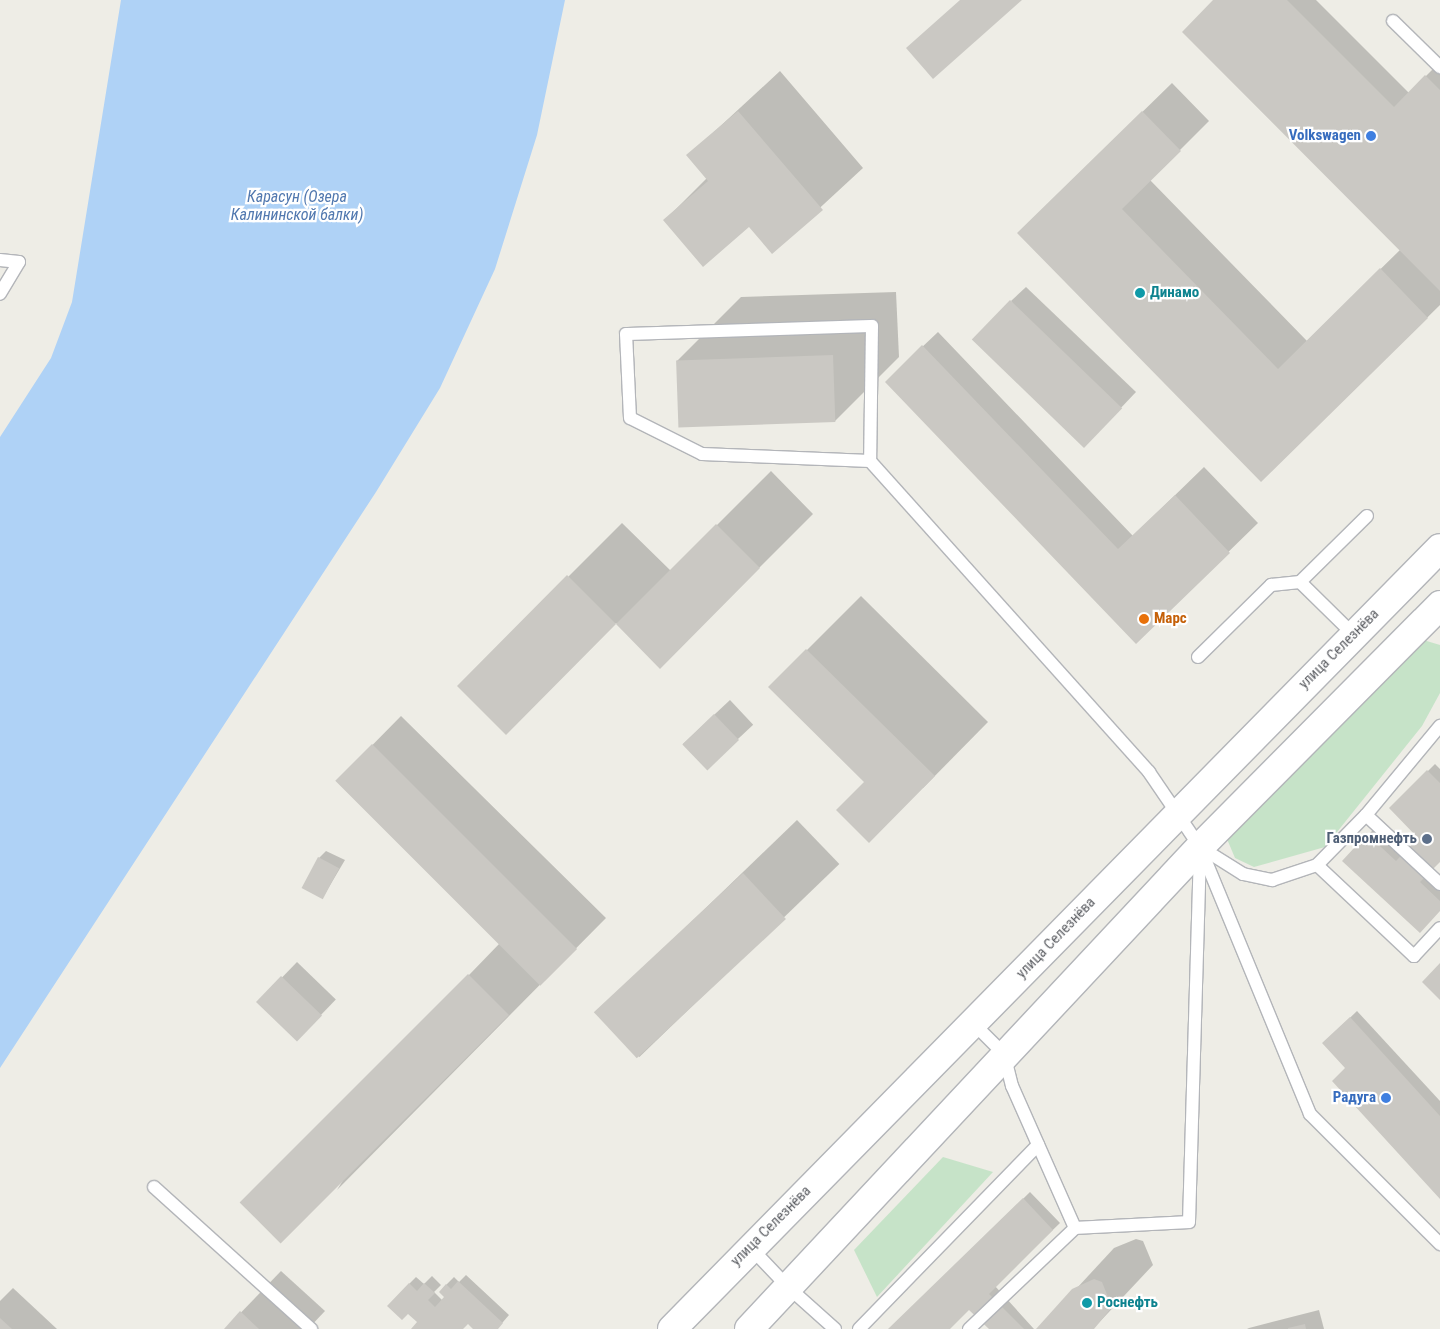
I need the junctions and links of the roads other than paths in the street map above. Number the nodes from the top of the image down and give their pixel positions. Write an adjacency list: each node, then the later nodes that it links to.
1 (1393, 21): 2 (lane)
2 (1440, 67)
3 (0, 260): 4 (lane)
4 (0, 294)
5 (870, 461): 5 (lane); 13 (lane)
6 (1367, 516): 8 (lane)
7 (1437, 556): 10 (main road, улица Селезнёва)
8 (1300, 582): 10 (lane); 11 (lane)
9 (1440, 605): 15 (main road)
10 (1353, 634): 13 (main road, улица Селезнёва)
11 (1198, 656)
12 (1440, 726): 14 (lane)
13 (1176, 814): 15 (lane); 19 (main road, улица Селезнёва)
14 (1366, 815): 16 (lane); 17 (lane)
15 (1200, 847): 16 (lane); 20 (main road); 23 (lane); 24 (lane)
16 (1317, 865): 18 (lane)
17 (1440, 884)
18 (1440, 928)
19 (973, 1023): 20 (lane); 25 (main road, улица Селезнёва)
20 (1004, 1054): 21 (lane); 26 (main road)
21 (1038, 1145): 23 (lane); 31 (lane)
22 (154, 1187): 27 (lane)
23 (1075, 1228): 32 (lane)
24 (1440, 1244)
25 (750, 1247): 26 (lane); 28 (main road, улица Селезнёва)
26 (788, 1287): 29 (main road); 30 (lane)
27 (311, 1329)
28 (672, 1329)
29 (748, 1329)
30 (835, 1329)
31 (859, 1329)
32 (969, 1329)

